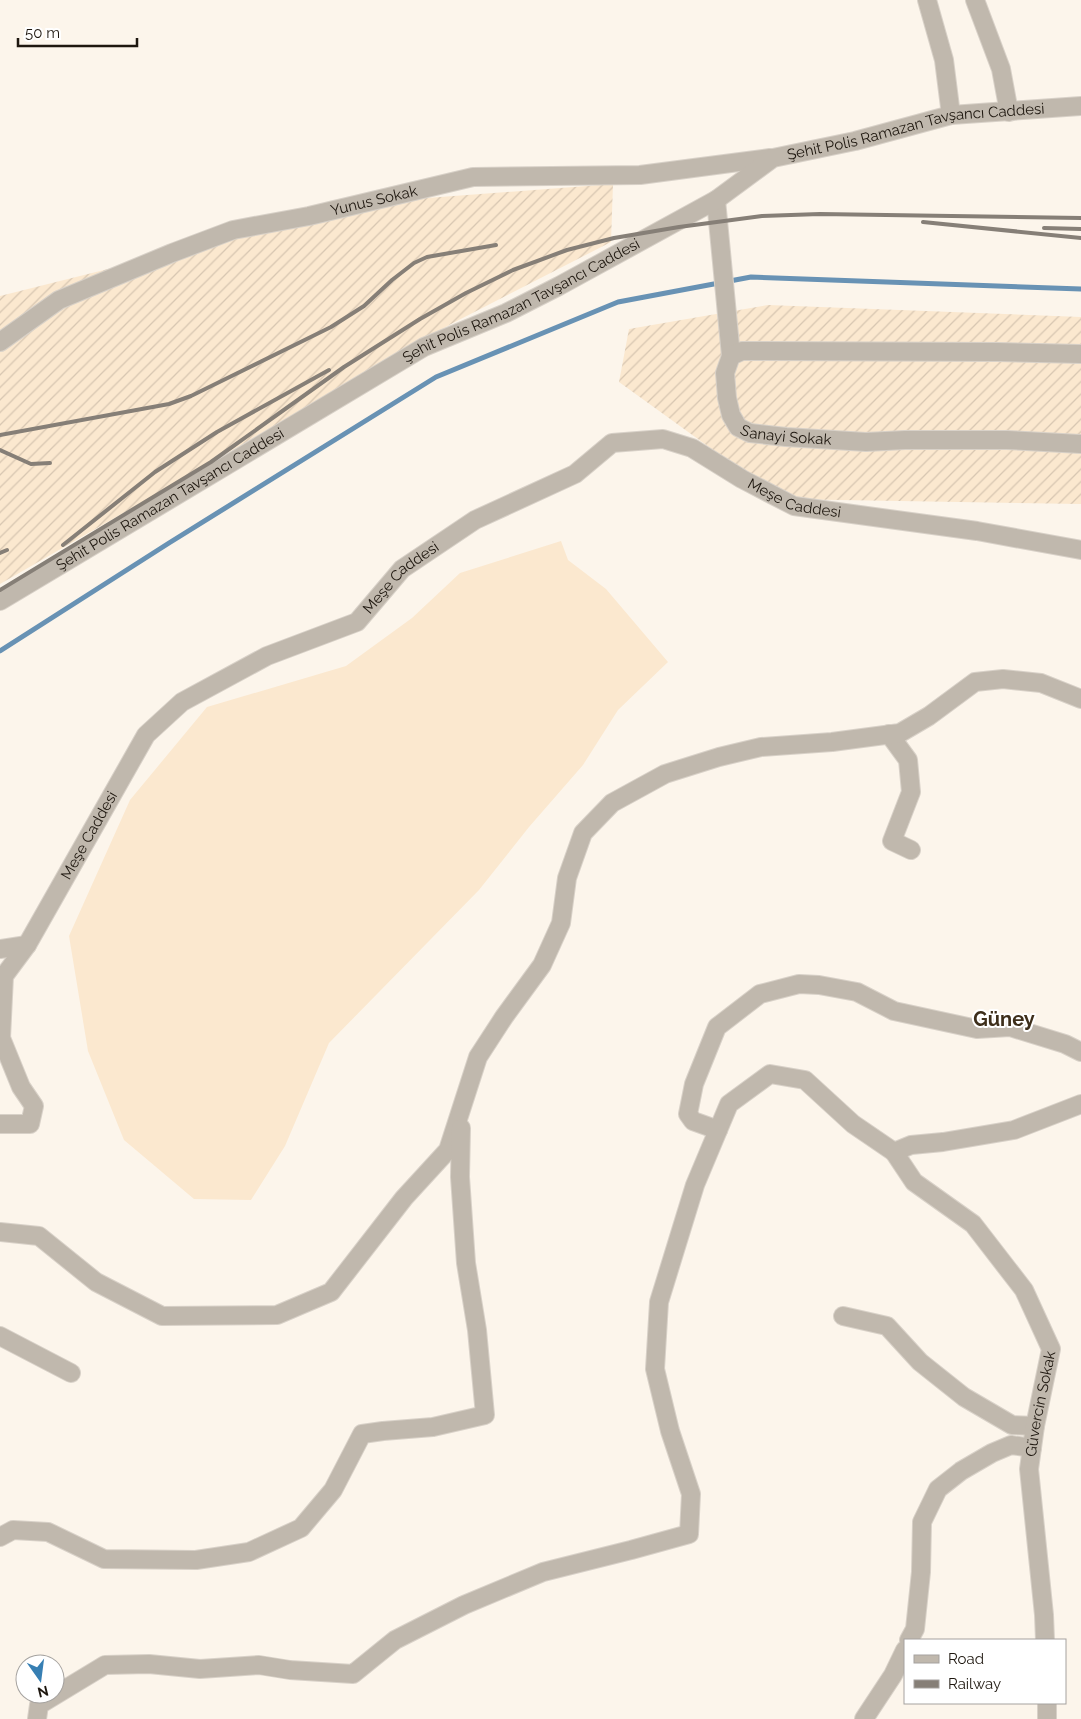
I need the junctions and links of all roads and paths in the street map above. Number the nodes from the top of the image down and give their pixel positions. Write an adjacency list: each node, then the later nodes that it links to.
1 (927, 0): 5 (street)
2 (975, 0): 4 (street)
3 (1081, 106): 4 (street, Şehit Polis Ramazan Tavşancı Caddesi)
4 (1010, 112): 5 (street, Şehit Polis Ramazan Tavşancı Caddesi)
5 (951, 115): 6 (street, Şehit Polis Ramazan Tavşancı Caddesi)
6 (773, 158): 7 (street, Şehit Polis Ramazan Tavşancı Caddesi); 8 (street, Yunus Sokak)
7 (716, 200): 10 (street, Sanayi Sokak); 13 (street, Şehit Polis Ramazan Tavşancı Caddesi)
8 (0, 342)
9 (1081, 354): 10 (street)
10 (731, 356): 11 (street, Sanayi Sokak)
11 (1081, 444)
12 (1080, 550): 17 (street, Meşe Caddesi)
13 (0, 601)
14 (1081, 699): 15 (street)
15 (889, 734): 16 (street); 21 (street)
16 (911, 850)
17 (27, 945): 18 (street); 22 (street, Meşe Caddesi)
18 (0, 949)
19 (1081, 1052): 23 (street)
20 (1081, 1104): 24 (street)
21 (461, 1110): 25 (street); 31 (street)
22 (0, 1124)
23 (718, 1130): 24 (street); 36 (street)
24 (894, 1152): 29 (street, Güvercin Sokak)
25 (0, 1232)
26 (843, 1316): 29 (street)
27 (0, 1336): 28 (street)
28 (71, 1373)
29 (1035, 1426): 30 (street, Güvercin Sokak)
30 (1032, 1448): 32 (street); 33 (street, Güvercin Sokak)
31 (0, 1537)
32 (910, 1639)
33 (1045, 1639)
34 (904, 1652): 37 (street)
35 (1047, 1704): 38 (street)
36 (37, 1719)
37 (864, 1719)
38 (1047, 1719)

